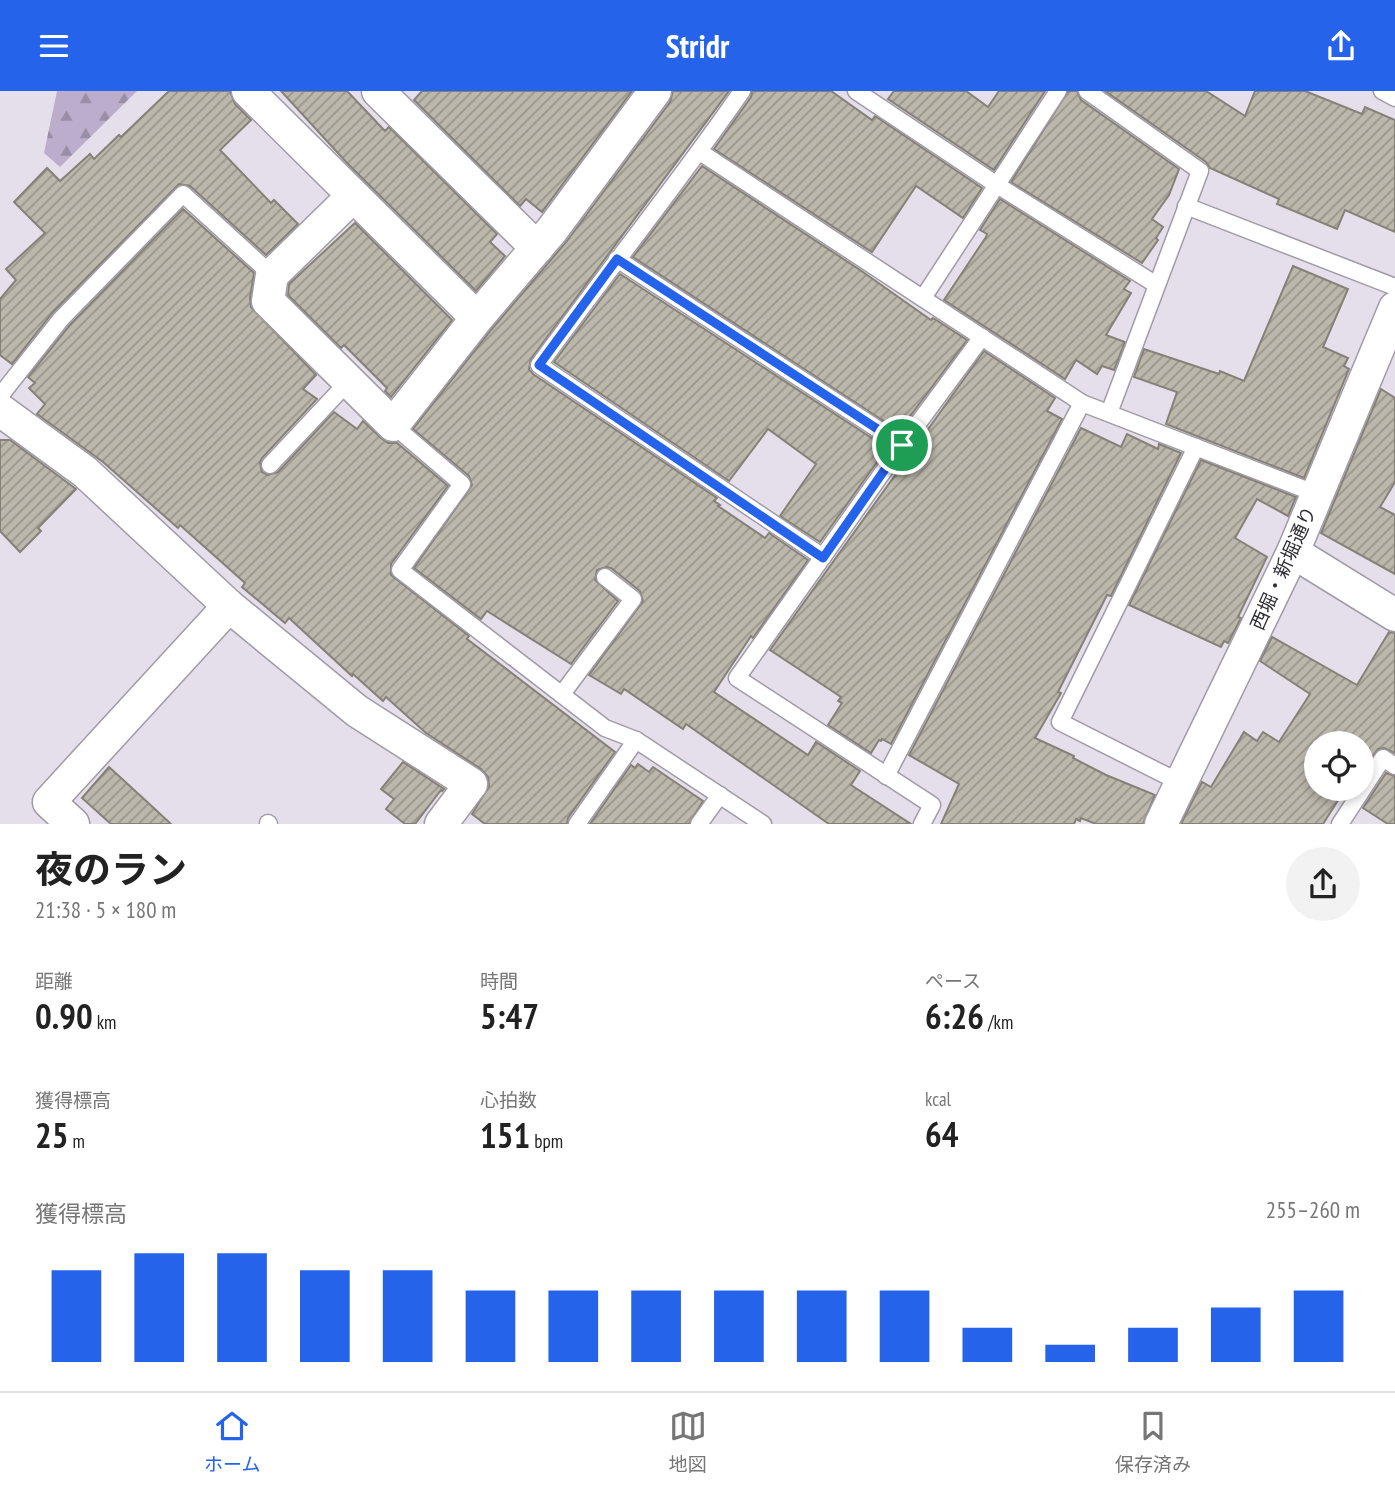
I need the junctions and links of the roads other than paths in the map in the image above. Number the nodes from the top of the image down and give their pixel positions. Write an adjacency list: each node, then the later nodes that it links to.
1 (248, 91): 12 (street)
2 (378, 91): 14 (street)
3 (655, 91): 14 (street)
4 (742, 91): 10 (lane)
5 (856, 91): 11 (lane)
6 (1058, 91): 11 (lane)
7 (1087, 91): 13 (lane)
8 (1382, 91): 9 (lane)
9 (1395, 98)
10 (700, 152): 15 (lane); 19 (lane)
11 (998, 185): 17 (lane); 19 (lane)
12 (353, 196): 16 (street); 21 (street)
13 (1186, 206): 17 (lane); 18 (lane)
14 (537, 248): 21 (street)
15 (617, 259): 29 (lane); 34 (lane)
16 (272, 275): 23 (street); 24 (lane)
17 (1155, 284): 27 (lane)
18 (1395, 287)
19 (923, 298): 22 (lane)
20 (1395, 308): 32 (street, 西堀・新堀通り)
21 (477, 318): 28 (street)
22 (982, 337): 25 (lane); 29 (lane)
23 (348, 382): 28 (street); 31 (lane)
24 (0, 395)
25 (1082, 403): 27 (lane); 41 (lane)
26 (0, 410): 36 (street)
27 (1109, 413): 30 (lane)
28 (393, 425): 38 (lane)
29 (902, 445): 34 (lane)
30 (1196, 447): 32 (lane); 42 (lane)
31 (270, 465)
32 (1317, 493): 33 (street, 西堀・新堀通り)
33 (1293, 552): 37 (street); 42 (street, 西堀・新堀通り)
34 (823, 558): 41 (lane)
35 (605, 577): 38 (lane)
36 (229, 606): 44 (street); 45 (street)
37 (1395, 615)
38 (562, 694): 39 (lane)
39 (636, 740): 43 (lane); 46 (lane)
40 (1395, 766): 51 (lane)
41 (886, 776): 49 (lane)
42 (1181, 783): 50 (street, 西堀・新堀通り)
43 (720, 795): 47 (lane); 48 (lane)
44 (74, 824)
45 (441, 824)
46 (577, 824)
47 (699, 824)
48 (763, 824)
49 (922, 824)
50 (1161, 824)
51 (1340, 824)

